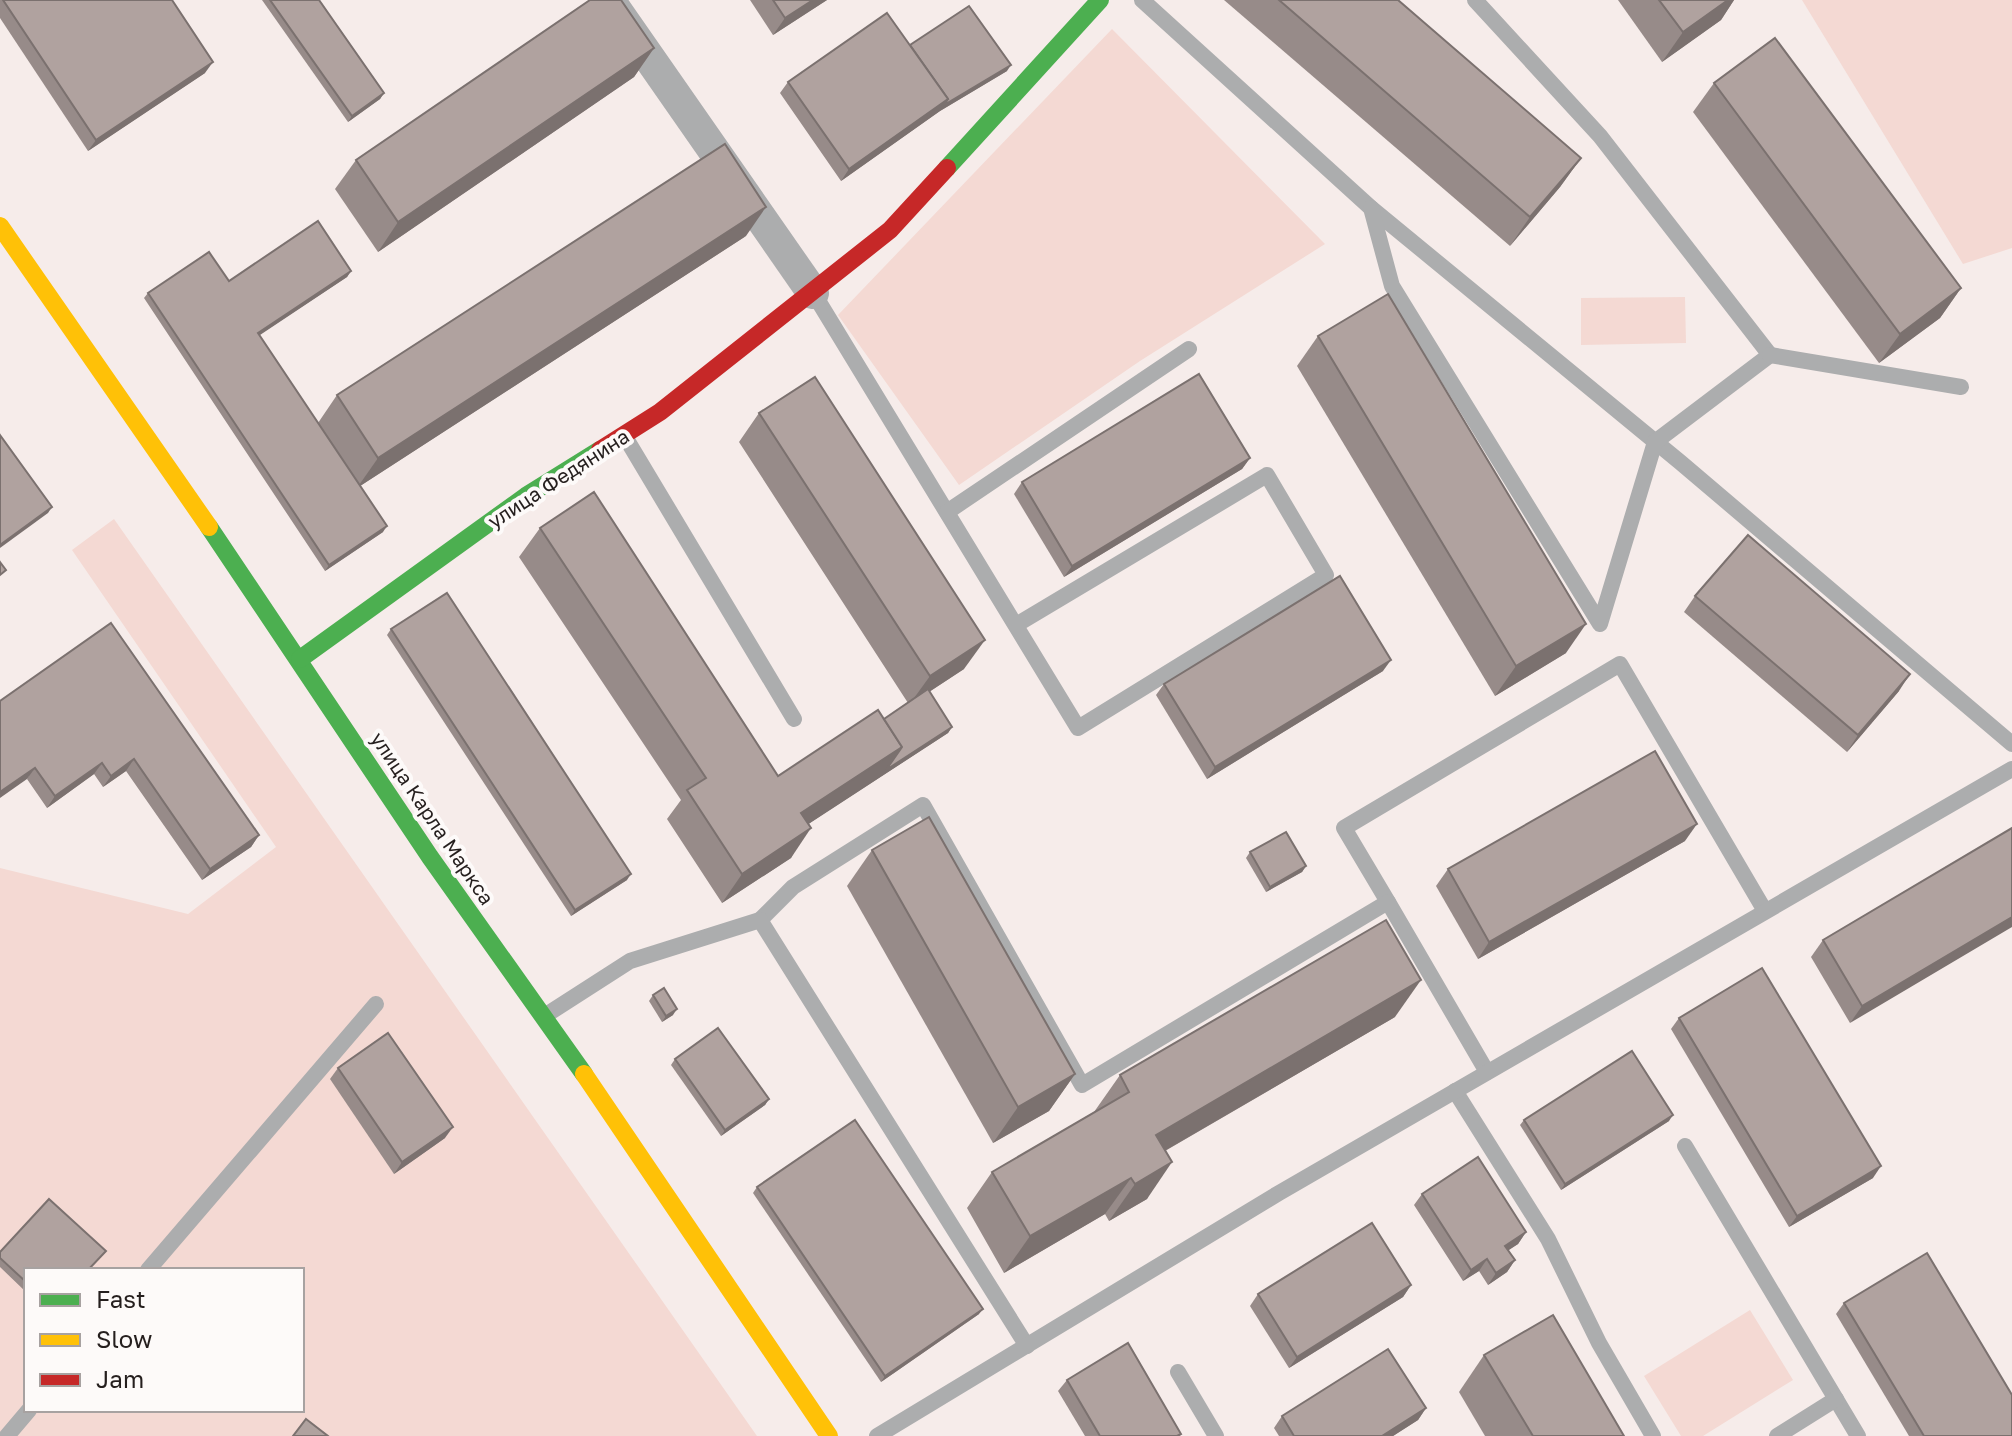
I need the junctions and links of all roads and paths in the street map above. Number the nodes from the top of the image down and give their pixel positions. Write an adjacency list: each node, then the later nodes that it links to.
1 (609, 0): 7 (street)
2 (1100, 0): 7 (main road, улица Федянина)
3 (1142, 0): 5 (lane)
4 (1475, 0): 9 (lane)
5 (1371, 208): 12 (lane); 12 (lane)
6 (0, 226): 15 (main road, улица Карла Маркса)
7 (813, 293): 11 (main road, улица Федянина); 13 (lane)
8 (1189, 349): 13 (lane)
9 (1770, 355): 10 (lane); 12 (lane)
10 (1961, 387)
11 (624, 434): 15 (main road, улица Федянина); 16 (lane)
12 (1655, 442): 17 (lane)
13 (947, 512): 14 (lane)
14 (1016, 625): 14 (lane)
15 (300, 659): 23 (main road, улица Карла Маркса)
16 (794, 719)
17 (2012, 744)
18 (2012, 769): 20 (lane)
19 (1388, 902): 20 (lane); 21 (lane); 24 (lane)
20 (1765, 911): 24 (lane)
21 (760, 920): 23 (lane); 28 (lane)
22 (376, 1004): 27 (lane)
23 (545, 1016): 33 (main road, улица Карла Маркса)
24 (1487, 1072): 25 (lane)
25 (1455, 1091): 28 (lane); 36 (lane)
26 (1685, 1146): 30 (lane)
27 (150, 1268)
28 (1027, 1346): 34 (lane)
29 (1178, 1372): 35 (lane)
30 (1836, 1399): 37 (lane); 38 (lane)
31 (25, 1422): 32 (lane)
32 (7, 1436)
33 (829, 1436)
34 (877, 1436)
35 (1216, 1436)
36 (1653, 1436)
37 (1777, 1436)
38 (1858, 1436)

